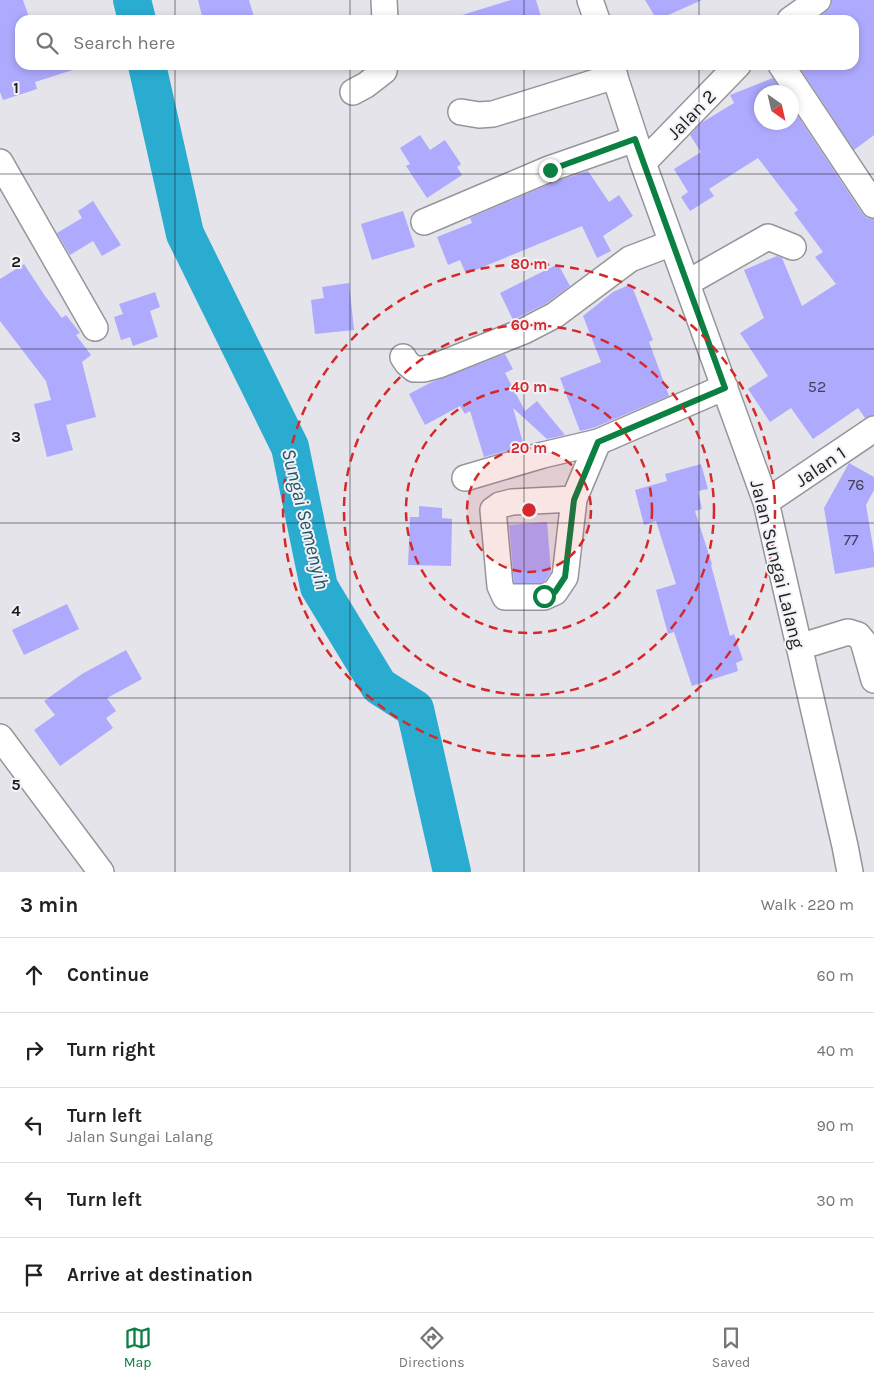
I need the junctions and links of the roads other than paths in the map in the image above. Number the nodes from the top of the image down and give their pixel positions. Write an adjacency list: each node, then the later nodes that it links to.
1 (384, 0): 4 (street)
2 (590, 0): 5 (street)
3 (818, 0): 6 (street)
4 (386, 15)
5 (595, 15)
6 (797, 15)
7 (384, 70): 11 (street)
8 (613, 70): 12 (street); 13 (street, Jalan Sungai Lalang)
9 (733, 70): 15 (street, Jalan 2)
10 (784, 70): 16 (street)
11 (353, 92)
12 (461, 112)
13 (635, 139): 15 (street, Jalan Sungai Lalang); 17 (street)
14 (0, 162): 21 (street)
15 (643, 163): 18 (street, Jalan Sungai Lalang)
16 (874, 205)
17 (424, 222)
18 (672, 243): 20 (street, Jalan Sungai Lalang); 22 (street)
19 (793, 247): 20 (street)
20 (687, 283): 23 (street, Jalan Sungai Lalang)
21 (95, 328)
22 (403, 357)
23 (725, 388): 25 (street); 28 (street, Jalan Sungai Lalang)
24 (874, 429): 28 (street, Jalan 1)
25 (598, 442): 26 (street); 27 (street)
26 (465, 478)
27 (574, 500): 27 (street)
28 (766, 502): 29 (street, Jalan Sungai Lalang)
29 (799, 647): 30 (street); 33 (street, Jalan Sungai Lalang)
30 (874, 680)
31 (0, 737): 32 (street)
32 (101, 872)
33 (850, 872)

